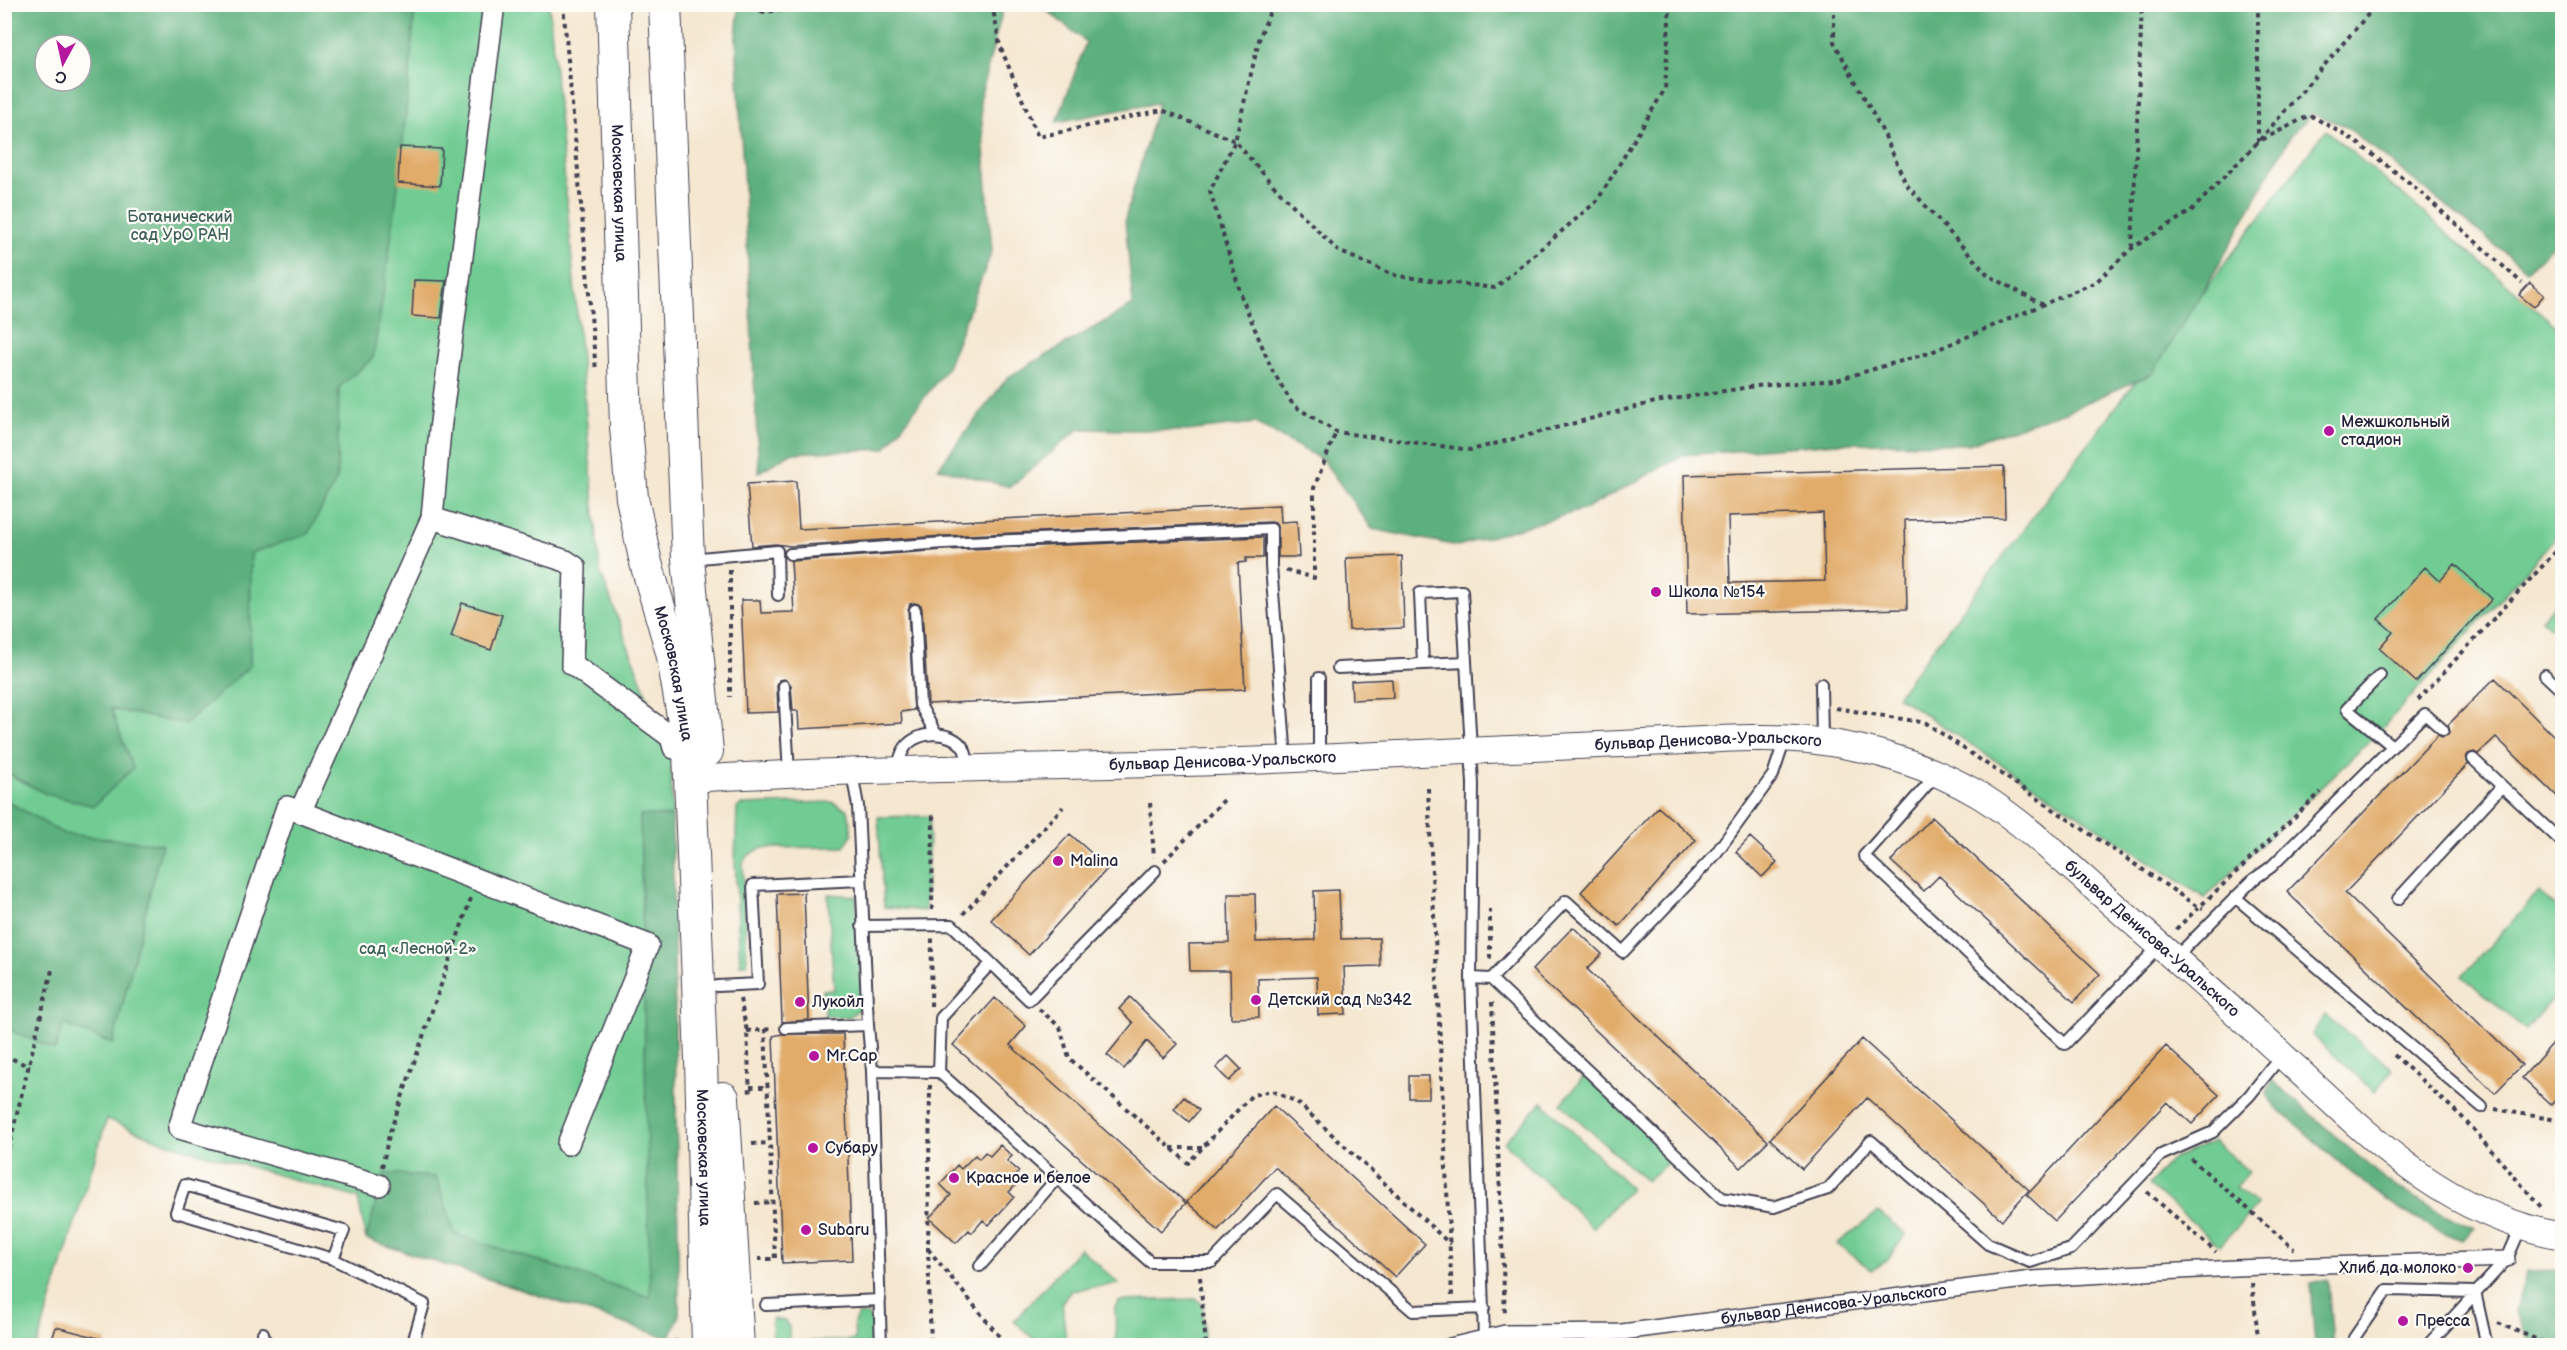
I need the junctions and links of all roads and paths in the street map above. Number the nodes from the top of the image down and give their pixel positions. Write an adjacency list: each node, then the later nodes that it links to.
1 (494, 4): 19 (street)
2 (613, 4): 41 (main road, Московская улица)
3 (665, 4): 22 (main road, Московская улица)
4 (756, 4): 5 (path)
5 (862, 4)
6 (992, 4): 13 (path)
7 (1273, 4): 13 (path)
8 (1670, 4): 13 (path)
9 (1834, 4): 17 (path)
10 (2142, 4): 15 (path)
11 (2262, 4): 14 (path)
12 (2377, 4): 14 (path)
13 (1235, 141): 18 (path)
14 (2258, 142): 15 (path); 16 (path)
15 (2132, 248): 17 (path)
16 (2522, 283)
17 (2043, 305): 18 (path)
18 (1336, 432): 23 (path)
19 (432, 518): 41 (street); 57 (street)
20 (730, 554): 22 (lane); 24 (lane); 35 (path)
21 (790, 554): 23 (lane)
22 (688, 559): 51 (main road, Московская улица)
23 (1271, 566): 44 (lane)
24 (778, 595)
25 (915, 610): 37 (lane)
26 (1466, 662): 27 (lane); 27 (lane); 42 (lane)
27 (1423, 664): 28 (lane)
28 (1338, 668)
29 (2379, 675): 40 (lane)
30 (2545, 675): 34 (lane)
31 (1319, 678): 43 (lane)
32 (1821, 684): 39 (lane)
33 (784, 686): 49 (lane)
34 (2562, 691)
35 (730, 704)
36 (2443, 730): 40 (lane)
37 (936, 734): 46 (lane); 47 (lane)
38 (1786, 739): 39 (street, бульвар Денисова-Уральского); 42 (street, бульвар Денисова-Уральского); 73 (lane)
39 (1822, 741): 50 (street, бульвар Денисова-Уральского)
40 (2391, 746): 63 (lane)
41 (689, 747): 51 (main road, Московская улица)
42 (1470, 749): 43 (street, бульвар Денисова-Уральского); 72 (lane)
43 (1319, 758): 44 (street, бульвар Денисова-Уральского)
44 (1286, 759): 46 (street, бульвар Денисова-Уральского)
45 (2473, 759): 52 (lane)
46 (969, 768): 47 (street, бульвар Денисова-Уральского)
47 (896, 770): 48 (street, бульвар Денисова-Уральского)
48 (852, 773): 49 (street, бульвар Денисова-Уральского); 62 (lane)
49 (789, 774): 51 (street, бульвар Денисова-Уральского)
50 (1936, 774): 69 (street, бульвар Денисова-Уральского); 69 (lane)
51 (700, 779): 74 (main road, Московская улица); 122 (main road, Московская улица)
52 (2502, 786): 59 (lane); 65 (lane)
53 (1428, 788): 104 (path)
54 (1224, 800): 60 (path)
55 (1150, 804): 60 (path)
56 (1063, 807): 66 (path)
57 (301, 810): 61 (street); 99 (street)
58 (933, 814): 68 (path)
59 (2562, 842)
60 (1155, 871): 75 (lane)
61 (478, 880): 91 (street); 99 (path)
62 (861, 880): 67 (lane); 74 (lane)
63 (2235, 897): 69 (lane); 88 (lane)
64 (1490, 898): 73 (path)
65 (2398, 898)
66 (952, 925): 68 (lane); 70 (lane)
67 (862, 926): 68 (lane); 77 (lane)
68 (932, 926): 76 (path)
69 (2168, 952): 81 (street, бульвар Денисова-Уральского)
70 (991, 963): 75 (lane); 85 (lane)
71 (52, 966): 83 (path)
72 (1471, 978): 73 (lane); 116 (lane)
73 (1491, 979): 98 (lane); 120 (path)
74 (717, 986): 126 (main road, Московская улица)
75 (1029, 1000): 94 (path)
76 (931, 1016)
77 (867, 1025): 78 (lane); 84 (lane)
78 (786, 1028): 79 (path)
79 (765, 1029): 80 (path); 87 (path)
80 (747, 1030)
81 (2282, 1055): 93 (lane); 102 (street, бульвар Денисова-Уральского)
82 (4, 1056): 83 (path)
83 (30, 1067): 96 (path)
84 (872, 1071): 85 (lane); 114 (lane)
85 (935, 1072): 97 (lane); 105 (path)
86 (750, 1087): 87 (path)
87 (768, 1087): 90 (path)
88 (2482, 1107): 89 (path)
89 (2562, 1121)
90 (770, 1143): 92 (path); 100 (path)
91 (568, 1144)
92 (752, 1144)
93 (2178, 1147): 98 (lane); 110 (path)
94 (1171, 1148): 95 (path); 95 (path)
95 (1202, 1148): 104 (path)
96 (4, 1167)
97 (1057, 1178): 109 (lane); 111 (lane)
98 (2135, 1181): 112 (path)
99 (379, 1185)
100 (773, 1202): 101 (path); 107 (path)
101 (755, 1203)
102 (2521, 1227): 103 (street, бульвар Денисова-Уральского); 108 (lane)
103 (2562, 1236)
104 (1450, 1245): 117 (path)
105 (928, 1249): 128 (path); 129 (path)
106 (333, 1259): 106 (lane); 124 (lane)
107 (758, 1259)
108 (2507, 1259): 110 (street, бульвар Денисова-Уральского); 113 (lane)
109 (1199, 1262): 117 (lane); 130 (path)
110 (2312, 1265): 112 (street, бульвар Денисова-Уральского)
111 (980, 1266)
112 (2243, 1268): 120 (street, бульвар Денисова-Уральского); 134 (path)
113 (2475, 1292): 118 (lane); 135 (lane); 136 (lane)
114 (880, 1300): 115 (lane); 127 (lane)
115 (766, 1305)
116 (1484, 1308): 117 (lane); 121 (lane)
117 (1453, 1310)
118 (2481, 1317): 137 (lane); 138 (path)
119 (263, 1333): 123 (lane)
120 (1505, 1333): 121 (street, бульвар Денисова-Уральского)
121 (1486, 1341): 131 (street, бульвар Денисова-Уральского)
122 (700, 1343): 125 (path)
123 (266, 1346)
124 (412, 1346)
125 (556, 1346)
126 (738, 1346)
127 (881, 1346)
128 (931, 1346)
129 (1007, 1346)
130 (1206, 1346)
131 (1450, 1346)
132 (1535, 1346): 133 (lane)
133 (1541, 1346)
134 (2259, 1346)
135 (2354, 1346)
136 (2427, 1346)
137 (2487, 1346)
138 (2552, 1346)

